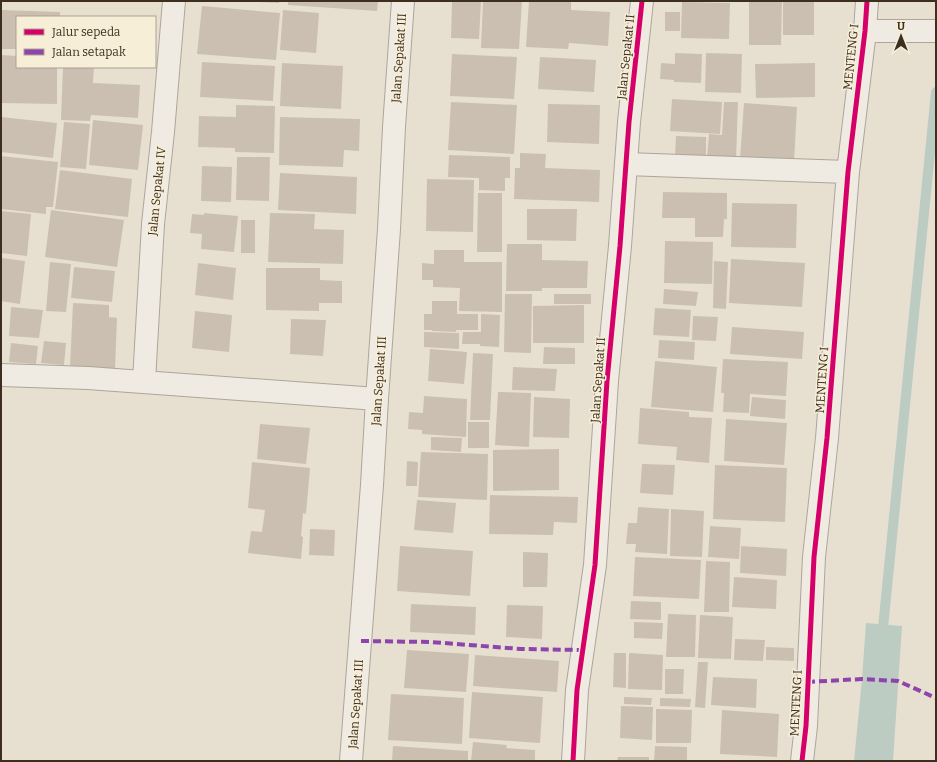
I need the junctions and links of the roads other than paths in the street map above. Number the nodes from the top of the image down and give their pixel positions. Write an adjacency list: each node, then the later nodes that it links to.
1 (174, 1): 10 (street, Jalan Sepakat IV)
2 (403, 1): 11 (street, Jalan Sepakat III)
3 (642, 1): 7 (street, Jalan Sepakat II)
4 (867, 1): 5 (street, MENTENG I)
5 (865, 31): 6 (street); 8 (street, MENTENG I)
6 (934, 31)
7 (626, 164): 8 (street); 13 (street, Jalan Sepakat II)
8 (848, 172): 14 (street, MENTENG I)
9 (1, 375): 10 (street)
10 (144, 382): 11 (street)
11 (377, 399): 12 (street, Jalan Sepakat III)
12 (351, 761)
13 (573, 761)
14 (802, 761)

